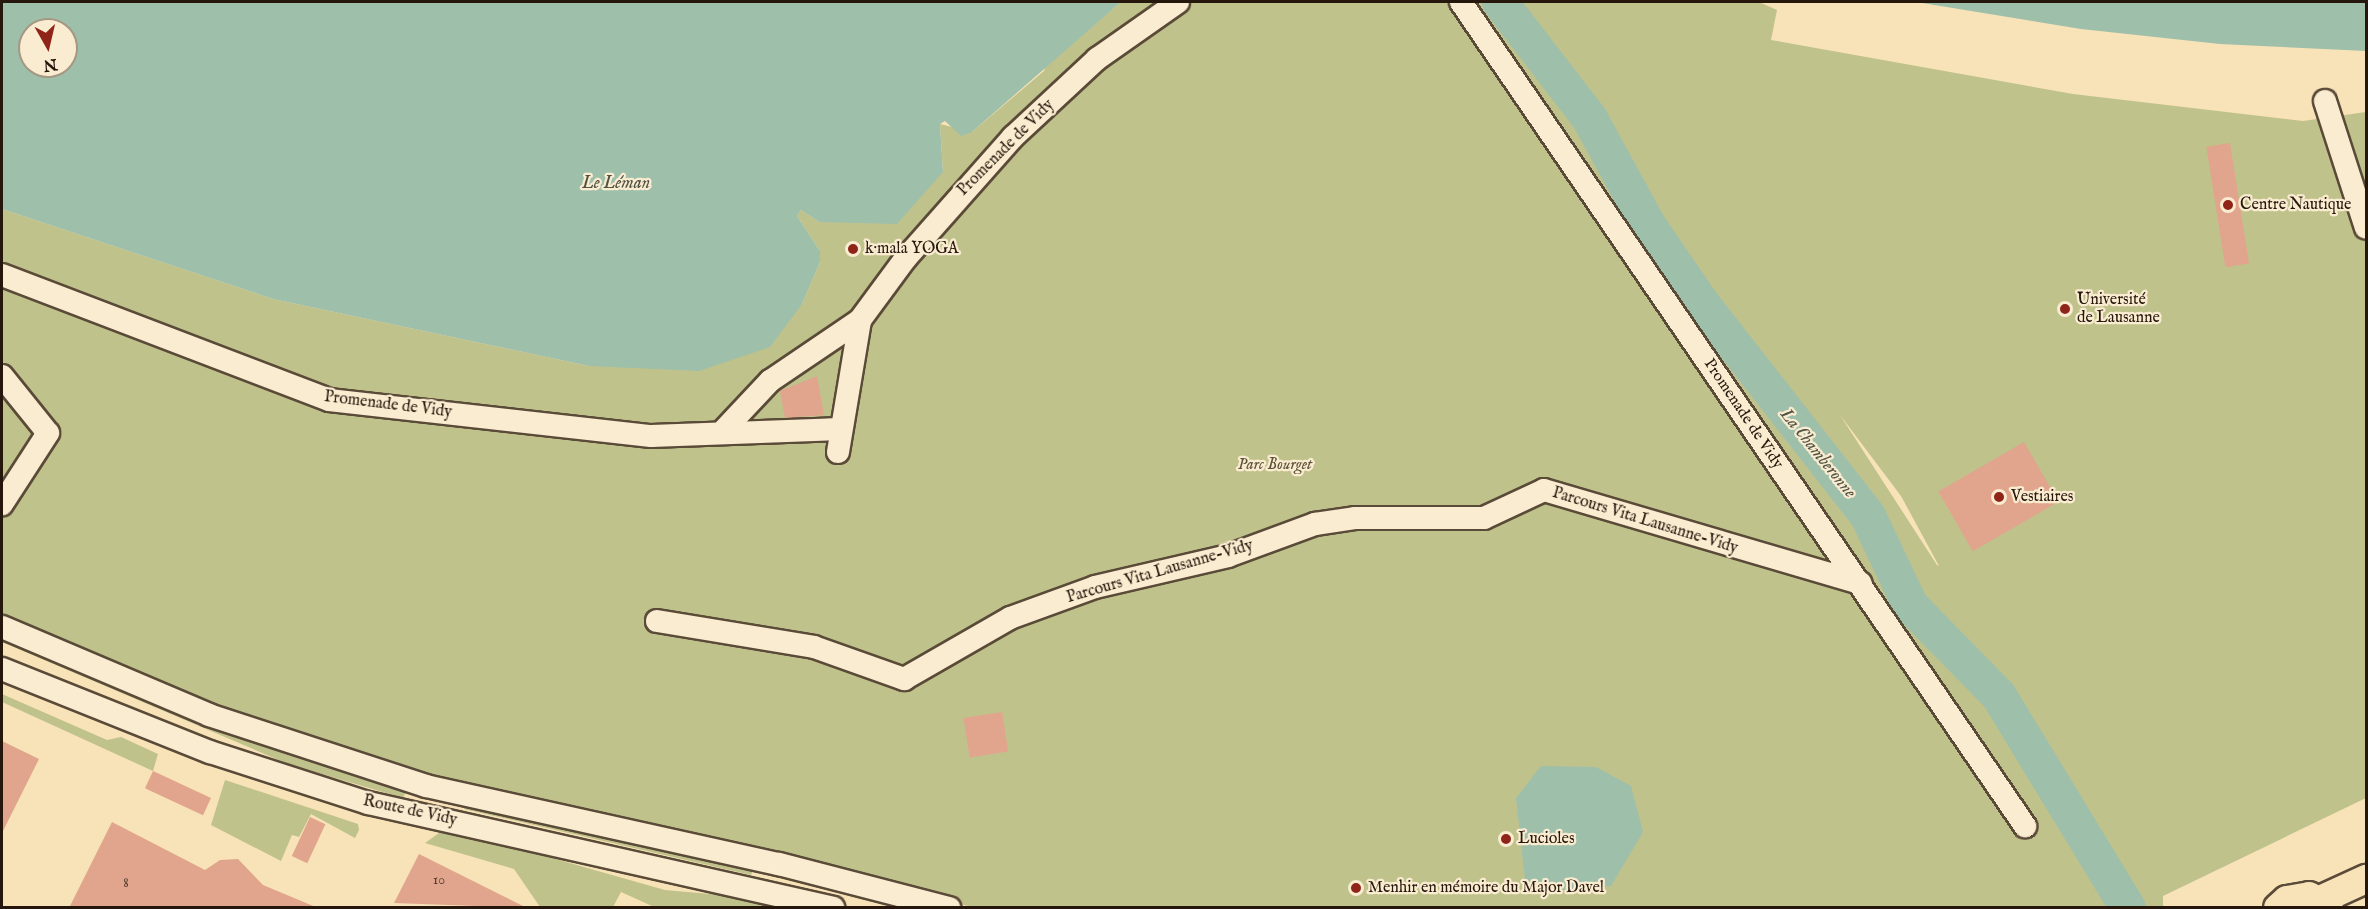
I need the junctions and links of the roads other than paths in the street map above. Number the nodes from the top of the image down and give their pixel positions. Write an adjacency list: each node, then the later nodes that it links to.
1 (1178, 2): 6 (street, Promenade de Vidy)
2 (1461, 2): 12 (street, Promenade de Vidy)
3 (2325, 101): 4 (street)
4 (2367, 228)
5 (2, 275): 9 (street, Promenade de Vidy)
6 (860, 320): 8 (street, Promenade de Vidy); 9 (street, Promenade de Vidy)
7 (2, 376): 11 (street)
8 (840, 429): 9 (street, Promenade de Vidy); 10 (street, Promenade de Vidy)
9 (723, 431)
10 (838, 452)
11 (2, 504)
12 (1861, 583): 13 (street, Parcours Vita Lausanne-Vidy); 16 (street, Promenade de Vidy)
13 (657, 621)
14 (2, 627): 20 (street)
15 (2, 669): 19 (street, Route de Vidy)
16 (2025, 826)
17 (2367, 879): 18 (main road)
18 (2325, 904): 21 (main road)
19 (833, 908)
20 (949, 908)
21 (2278, 908)

